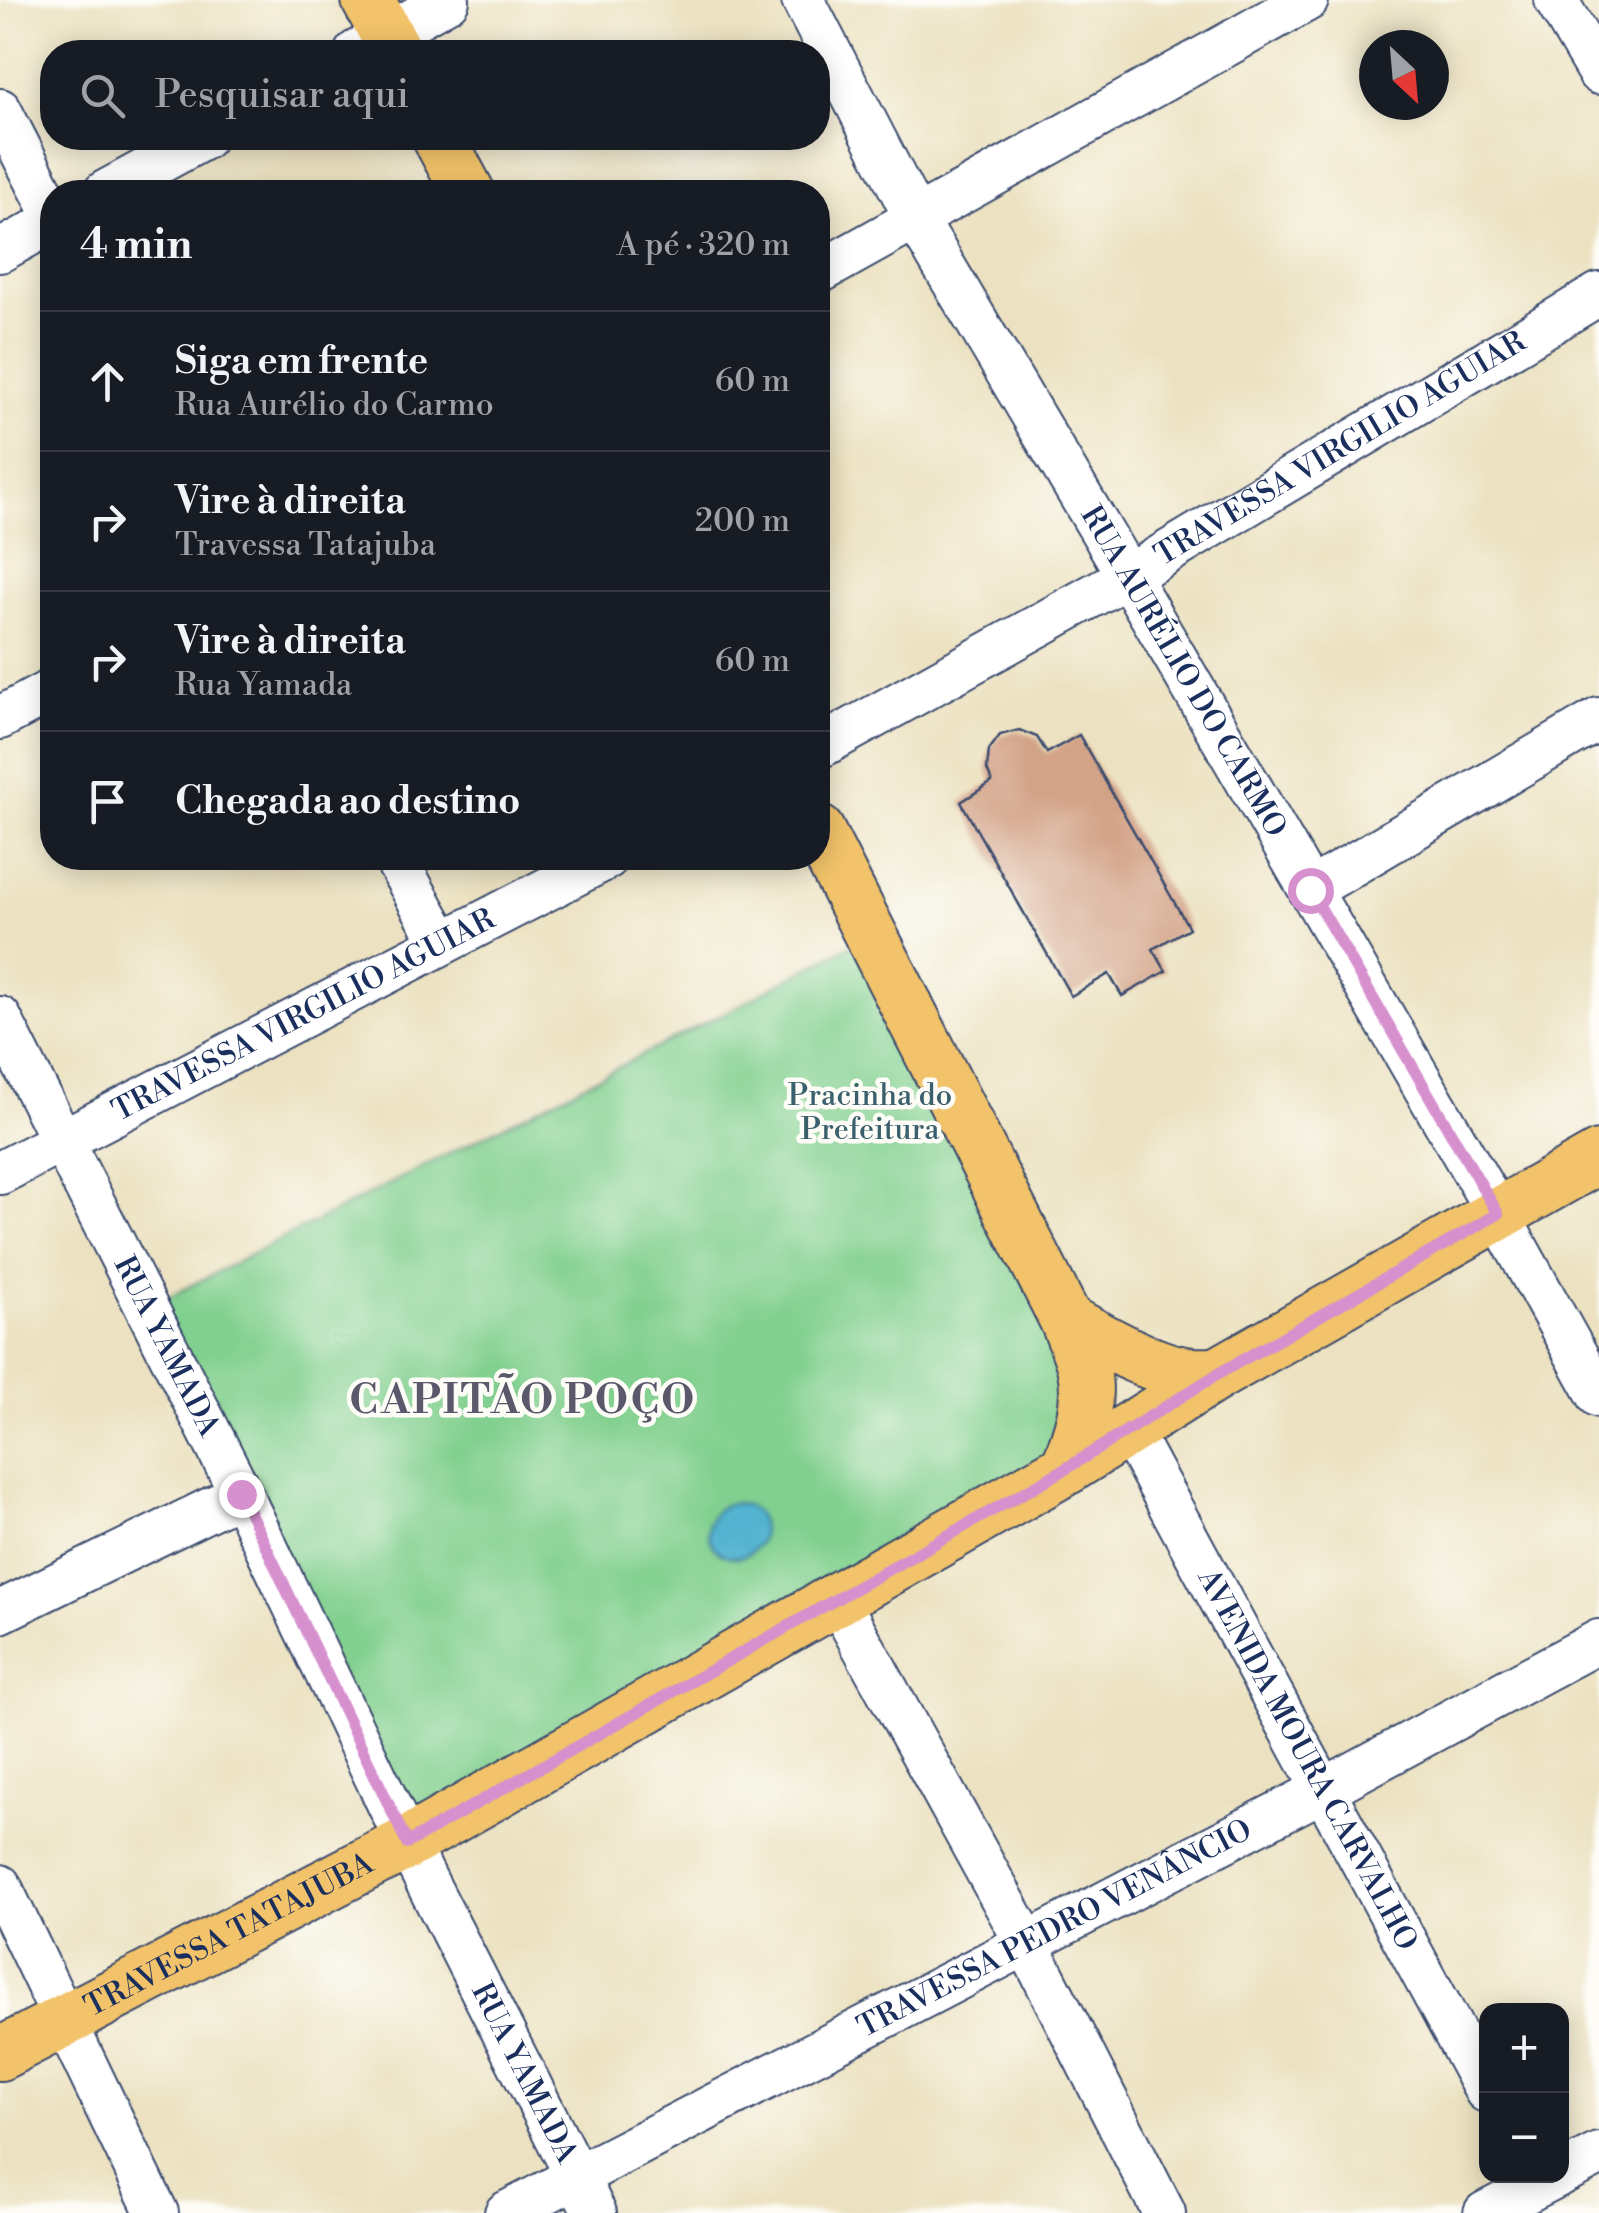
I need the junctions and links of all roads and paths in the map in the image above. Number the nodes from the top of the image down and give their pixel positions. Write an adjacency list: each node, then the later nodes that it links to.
1 (448, 0): 5 (street)
2 (803, 0): 6 (street, RUA AURÉLIO DO CARMO)
3 (1307, 0): 15 (street)
4 (1556, 0): 8 (street)
5 (376, 35)
6 (824, 40)
7 (830, 52): 15 (street, RUA AURÉLIO DO CARMO)
8 (1599, 73)
9 (0, 110): 14 (street)
10 (182, 150): 12 (street)
11 (446, 150): 13 (main road)
12 (128, 180)
13 (462, 180)
14 (40, 188)
15 (916, 219): 18 (street); 20 (street, RUA AURÉLIO DO CARMO)
16 (40, 229): 17 (street)
17 (0, 251)
18 (830, 266)
19 (1599, 294): 20 (street, TRAVESSA VIRGILIO AGUIAR)
20 (1128, 576): 24 (street, TRAVESSA VIRGILIO AGUIAR); 28 (street, RUA AURÉLIO DO CARMO)
21 (40, 696): 22 (street)
22 (0, 718)
23 (1599, 719): 28 (street)
24 (830, 741)
25 (830, 856): 35 (main road)
26 (402, 870): 29 (street)
27 (583, 870): 29 (street, TRAVESSA VIRGILIO AGUIAR)
28 (1310, 890): 34 (street, RUA AURÉLIO DO CARMO)
29 (442, 942): 31 (street, TRAVESSA VIRGILIO AGUIAR)
30 (0, 1018): 31 (street, RUA YAMADA)
31 (60, 1141): 33 (street, TRAVESSA VIRGILIO AGUIAR); 40 (street, RUA YAMADA)
32 (1599, 1157): 34 (main road, TRAVESSA TATAJUBA)
33 (0, 1173)
34 (1498, 1214): 36 (main road, TRAVESSA TATAJUBA); 37 (street, RUA AURÉLIO DO CARMO)
35 (1066, 1320): 36 (main road); 39 (main road)
36 (1218, 1374): 38 (main road, TRAVESSA TATAJUBA)
37 (1599, 1396)
38 (1129, 1430): 39 (main road, TRAVESSA TATAJUBA); 44 (street, AVENIDA MOURA CARVALHO)
39 (1067, 1468): 41 (main road, TRAVESSA TATAJUBA)
40 (241, 1494): 42 (street); 45 (street, RUA YAMADA)
41 (837, 1599): 45 (main road, TRAVESSA TATAJUBA); 47 (street)
42 (0, 1612)
43 (1599, 1641): 44 (street, TRAVESSA PEDRO VENÂNCIO)
44 (1322, 1790): 47 (street, TRAVESSA PEDRO VENÂNCIO); 50 (street, AVENIDA MOURA CARVALHO)
45 (407, 1843): 48 (main road, TRAVESSA TATAJUBA); 52 (street, RUA YAMADA)
46 (0, 1886): 48 (street)
47 (1028, 1944): 52 (street, TRAVESSA PEDRO VENÂNCIO); 57 (street)
48 (64, 2020): 49 (main road, TRAVESSA TATAJUBA); 54 (street)
49 (0, 2054)
50 (1479, 2079)
51 (1599, 2154): 53 (street)
52 (575, 2176): 55 (street, TRAVESSA PEDRO VENÂNCIO); 56 (street, RUA YAMADA)
53 (1548, 2185): 58 (street)
54 (157, 2213)
55 (506, 2213)
56 (596, 2213)
57 (1164, 2213)
58 (1484, 2213)

